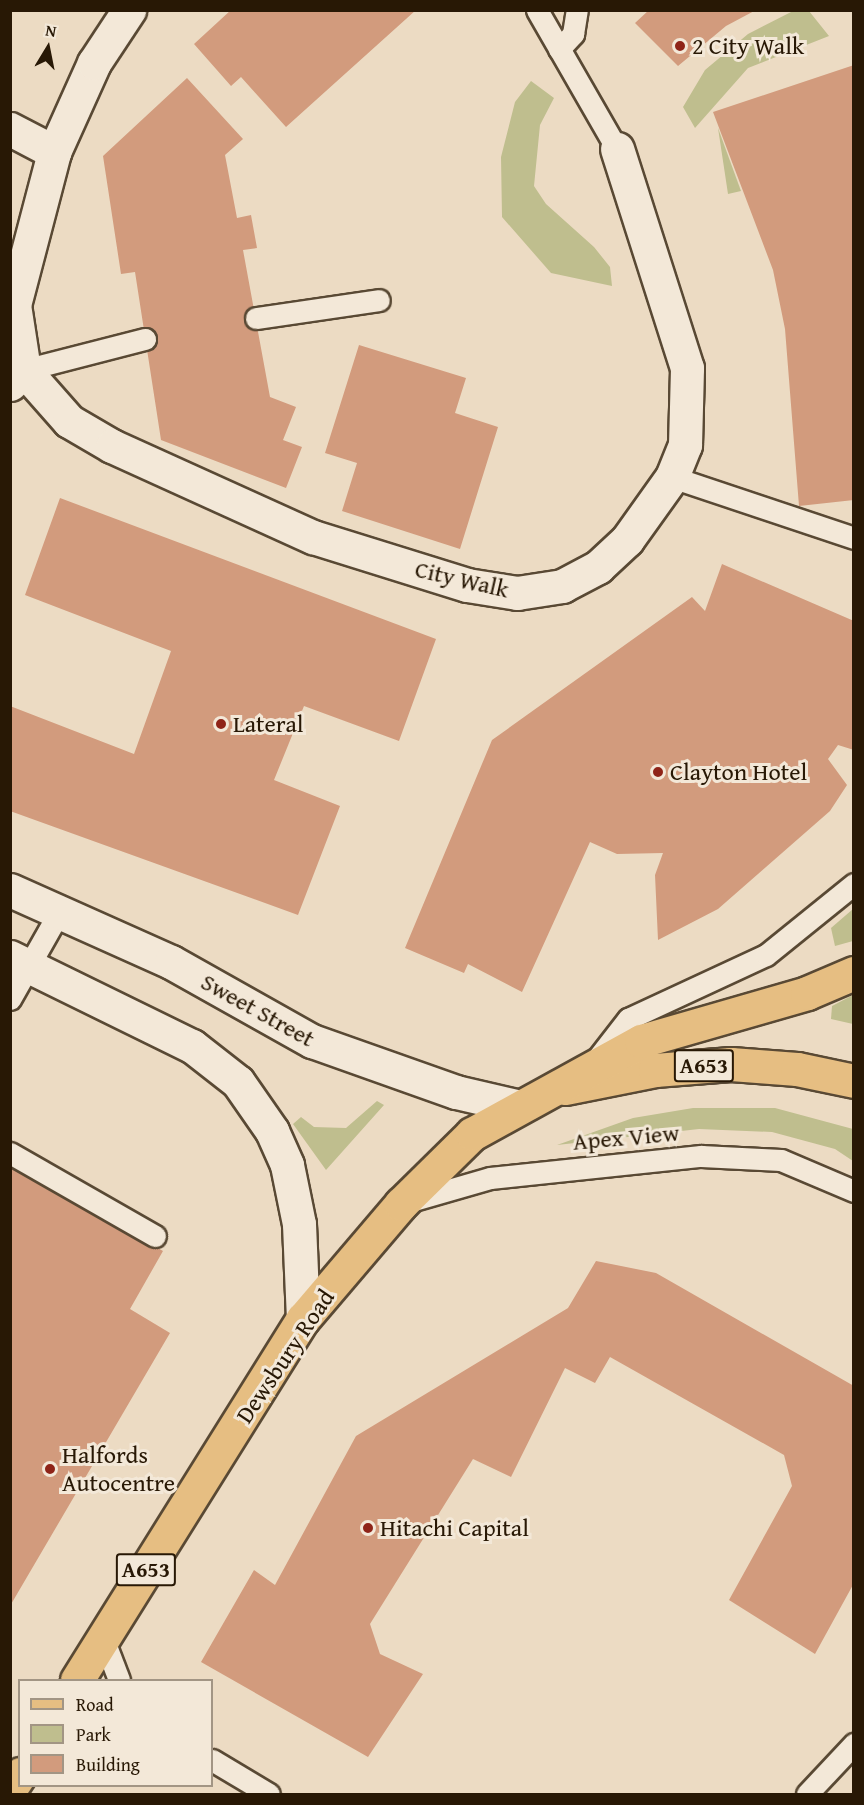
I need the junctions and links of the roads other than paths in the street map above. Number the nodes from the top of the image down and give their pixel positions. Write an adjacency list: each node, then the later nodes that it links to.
1 (129, 10): 7 (street)
2 (537, 10): 4 (lane)
3 (577, 10): 4 (lane)
4 (559, 49): 6 (lane)
5 (10, 129): 7 (street)
6 (617, 149): 12 (street, City Walk)
7 (54, 152): 11 (street)
8 (379, 300): 9 (lane)
9 (256, 318)
10 (145, 339): 11 (lane)
11 (17, 377): 12 (street, City Walk)
12 (672, 477): 13 (lane)
13 (854, 538)
14 (854, 884): 20 (lane)
15 (10, 890): 16 (street, Sweet Street)
16 (58, 914): 17 (lane); 23 (street, Sweet Street)
17 (19, 962): 19 (lane); 28 (street)
18 (854, 973): 20 (main road, A653)
19 (10, 999)
20 (595, 1062): 22 (main road, A653)
21 (854, 1081): 22 (main road, A653)
22 (554, 1090): 23 (main road, Dewsbury Road / A653)
23 (516, 1106): 26 (main road, Dewsbury Road / A653)
24 (10, 1153): 27 (lane)
25 (854, 1191): 26 (lane, Apex View)
26 (400, 1204): 28 (main road, Dewsbury Road / A653)
27 (155, 1236)
28 (303, 1319): 29 (main road, Dewsbury Road / A653)
29 (103, 1638): 30 (main road, Dewsbury Road / A653); 31 (lane)
30 (78, 1679)
31 (119, 1679)
32 (854, 1744): 35 (lane)
33 (213, 1761): 34 (lane)
34 (269, 1794)
35 (807, 1794)

